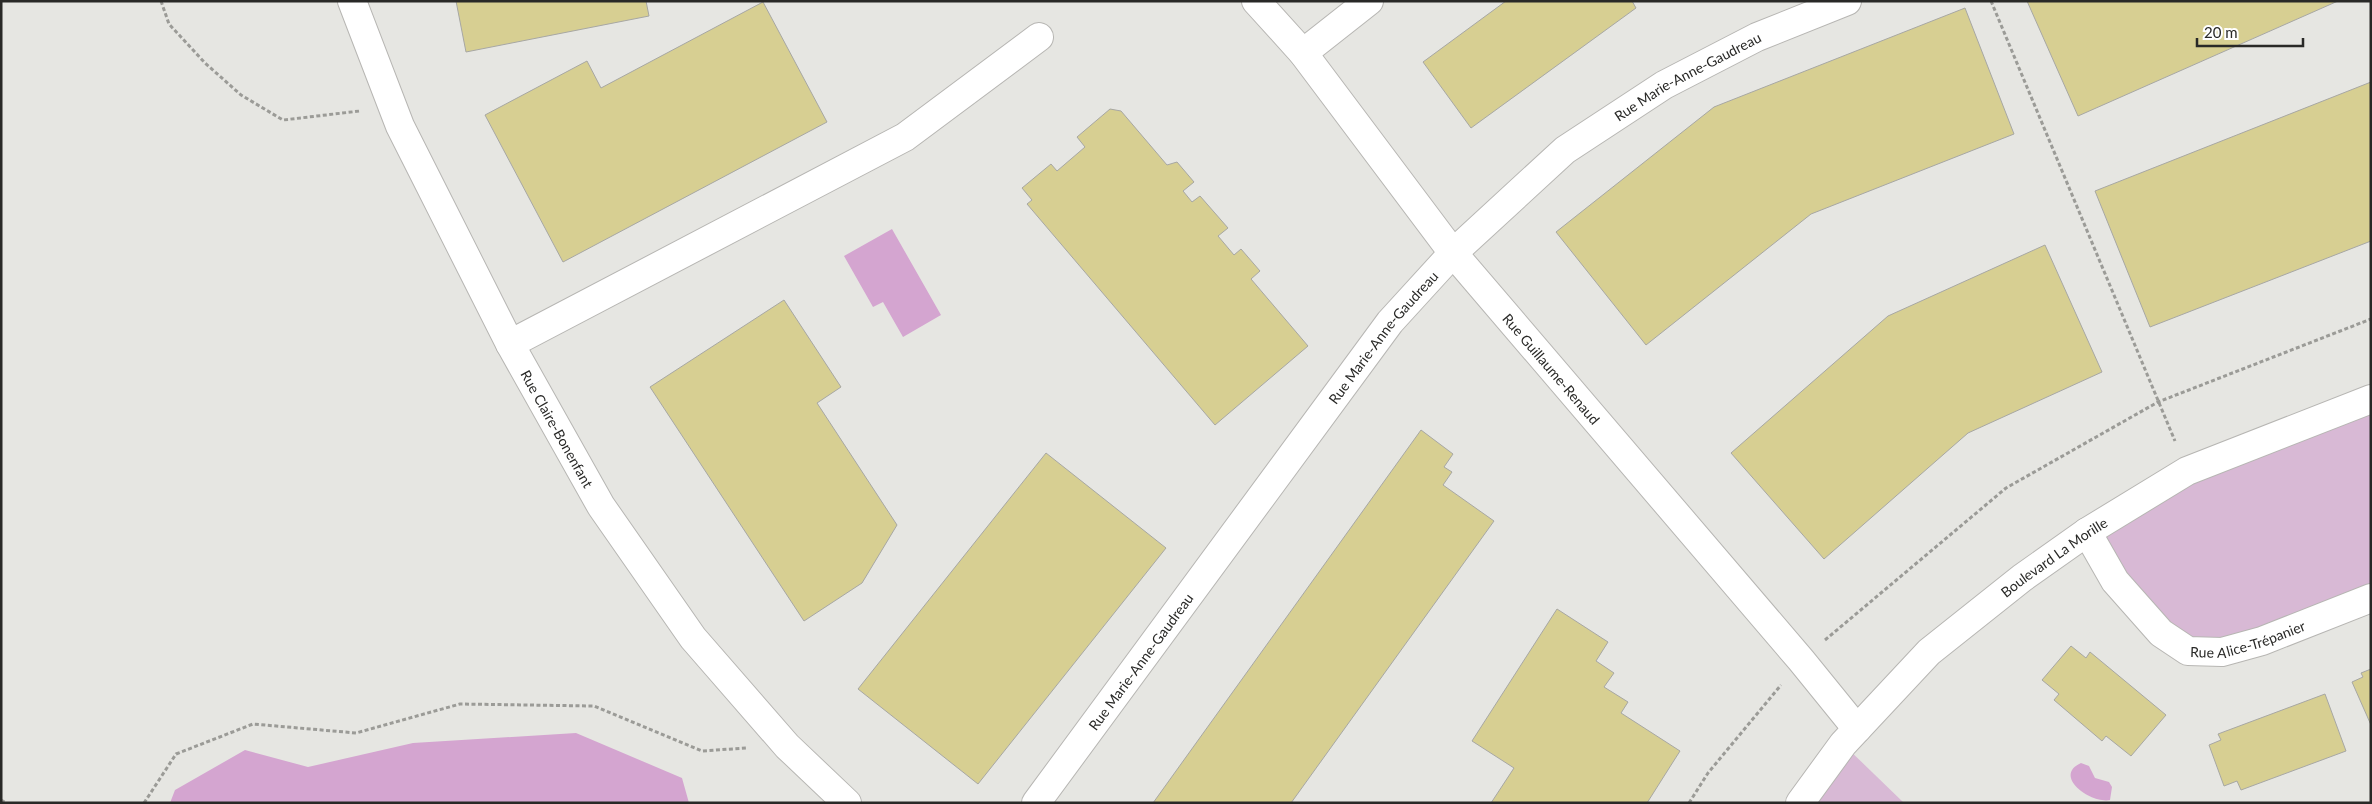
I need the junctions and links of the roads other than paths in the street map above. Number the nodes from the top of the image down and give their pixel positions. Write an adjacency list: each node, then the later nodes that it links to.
1 (352, 1): 8 (street, Rue Claire-Bonenfant)
2 (1256, 1): 6 (street, Rue Guillaume-Renaud)
3 (1369, 1): 6 (street)
4 (1847, 1): 7 (street, Rue Marie-Anne-Gaudreau)
5 (1039, 37): 8 (street)
6 (1303, 53): 7 (street, Rue Guillaume-Renaud)
7 (1453, 253): 12 (street, Rue Guillaume-Renaud); 14 (street, Rue Marie-Anne-Gaudreau)
8 (510, 344): 13 (street, Rue Claire-Bonenfant)
9 (2371, 399): 10 (street, Boulevard La Morille)
10 (2087, 532): 11 (street, Rue Alice-Trépanier); 12 (street, Boulevard La Morille)
11 (2371, 598)
12 (1857, 729): 15 (street, Boulevard La Morille)
13 (847, 803)
14 (1036, 803)
15 (1800, 803)

